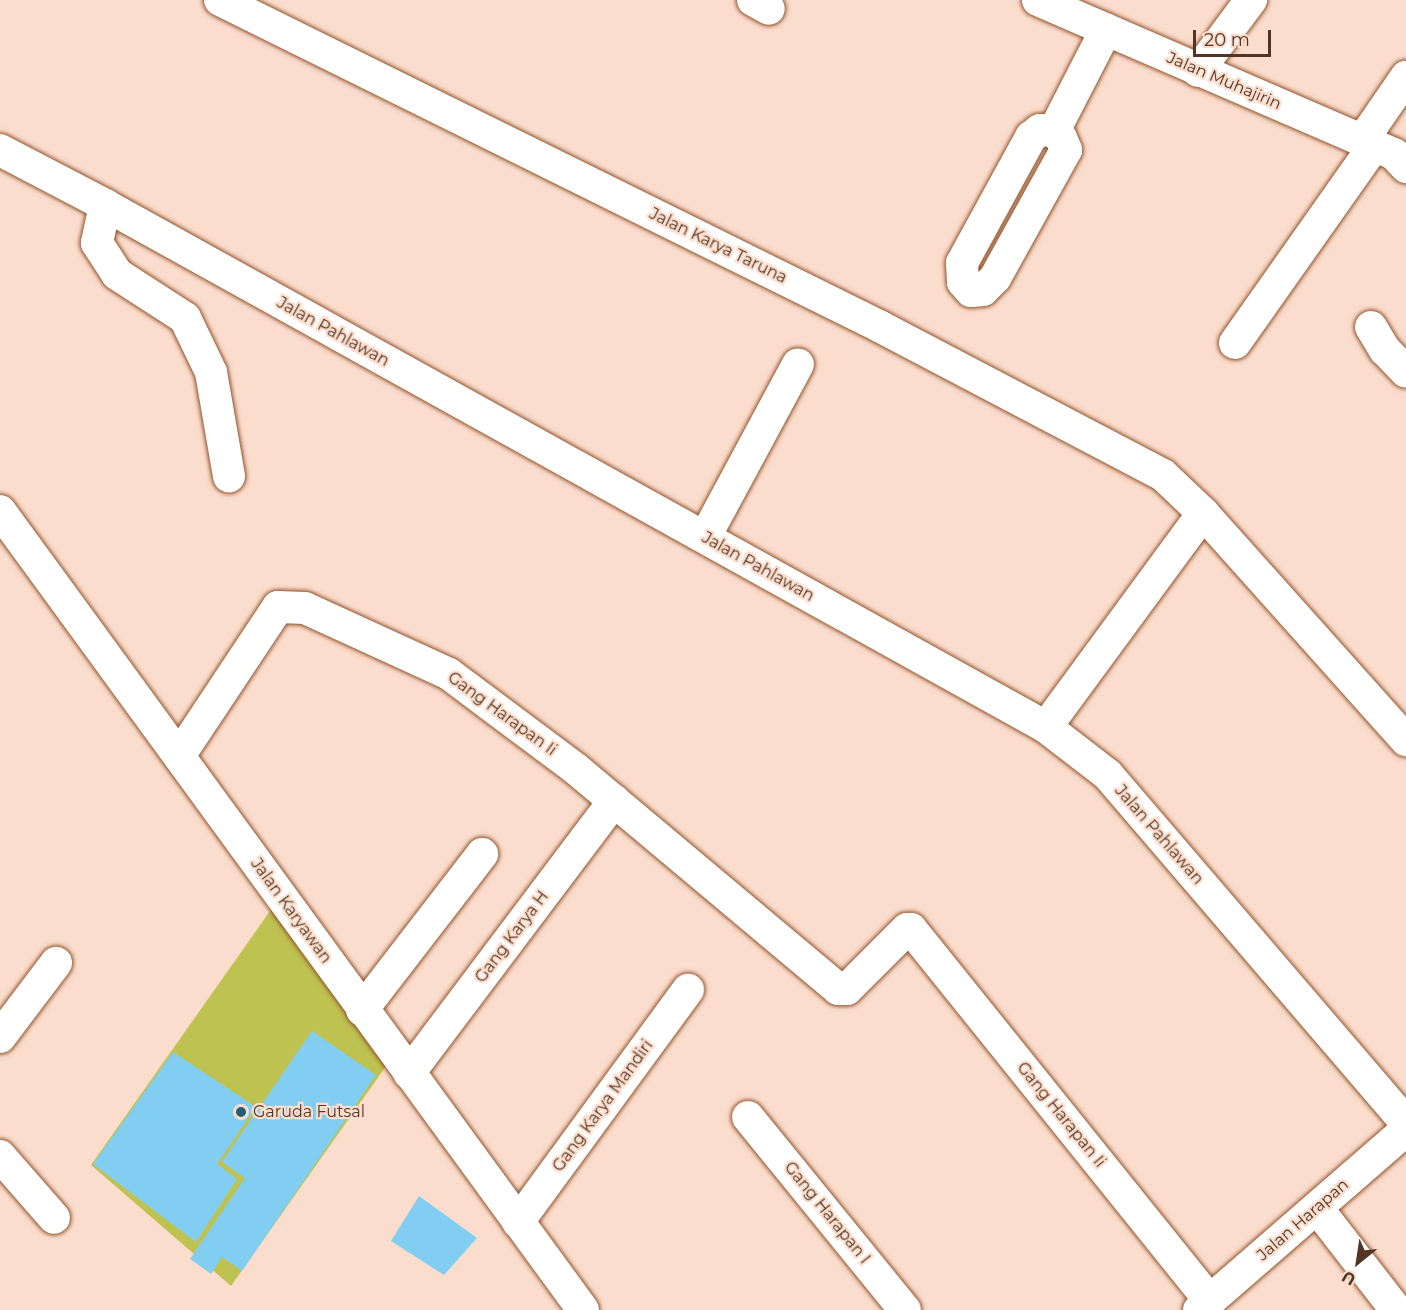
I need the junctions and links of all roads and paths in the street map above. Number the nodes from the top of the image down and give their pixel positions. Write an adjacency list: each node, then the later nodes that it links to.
1 (220, 0): 18 (street, Jalan Karya Taruna)
2 (1038, 0): 4 (street, Jalan Muhajirin)
3 (1251, 0): 5 (street)
4 (1106, 30): 5 (street, Jalan Muhajirin); 7 (street)
5 (1198, 71): 8 (street, Jalan Muhajirin)
6 (1406, 77): 8 (street)
7 (1054, 131): 7 (street)
8 (1368, 143): 10 (street, Jalan Muhajirin); 13 (street)
9 (0, 150): 11 (street, Jalan Pahlawan)
10 (1406, 167)
11 (105, 205): 16 (street); 19 (street, Jalan Pahlawan)
12 (1371, 327): 15 (street)
13 (1235, 343)
14 (798, 364): 19 (street)
15 (1406, 372)
16 (229, 476)
17 (0, 512): 22 (street, Jalan Karyawan)
18 (1203, 513): 20 (street); 21 (street, Jalan Karya Taruna)
19 (705, 537): 20 (street, Jalan Pahlawan)
20 (1046, 727): 31 (street, Jalan Pahlawan)
21 (1406, 740)
22 (179, 756): 23 (street, Gang Harapan Ii); 27 (street, Jalan Karyawan)
23 (614, 801): 29 (street, Gang Karya H); 37 (street, Gang Harapan Ii)
24 (482, 854): 27 (street)
25 (56, 963): 28 (street)
26 (688, 990): 36 (street, Gang Karya Mandiri)
27 (362, 1010): 29 (street, Jalan Karyawan)
28 (0, 1037)
29 (409, 1073): 36 (street, Jalan Karyawan)
30 (748, 1117): 39 (street, Gang Harapan I)
31 (1406, 1123)
32 (1406, 1130): 34 (street, Jalan Harapan)
33 (0, 1156): 35 (street)
34 (1317, 1208): 37 (street, Jalan Harapan); 40 (street)
35 (54, 1218)
36 (518, 1222): 38 (street, Jalan Karyawan)
37 (1205, 1305)
38 (583, 1310)
39 (905, 1310)
40 (1396, 1310)

